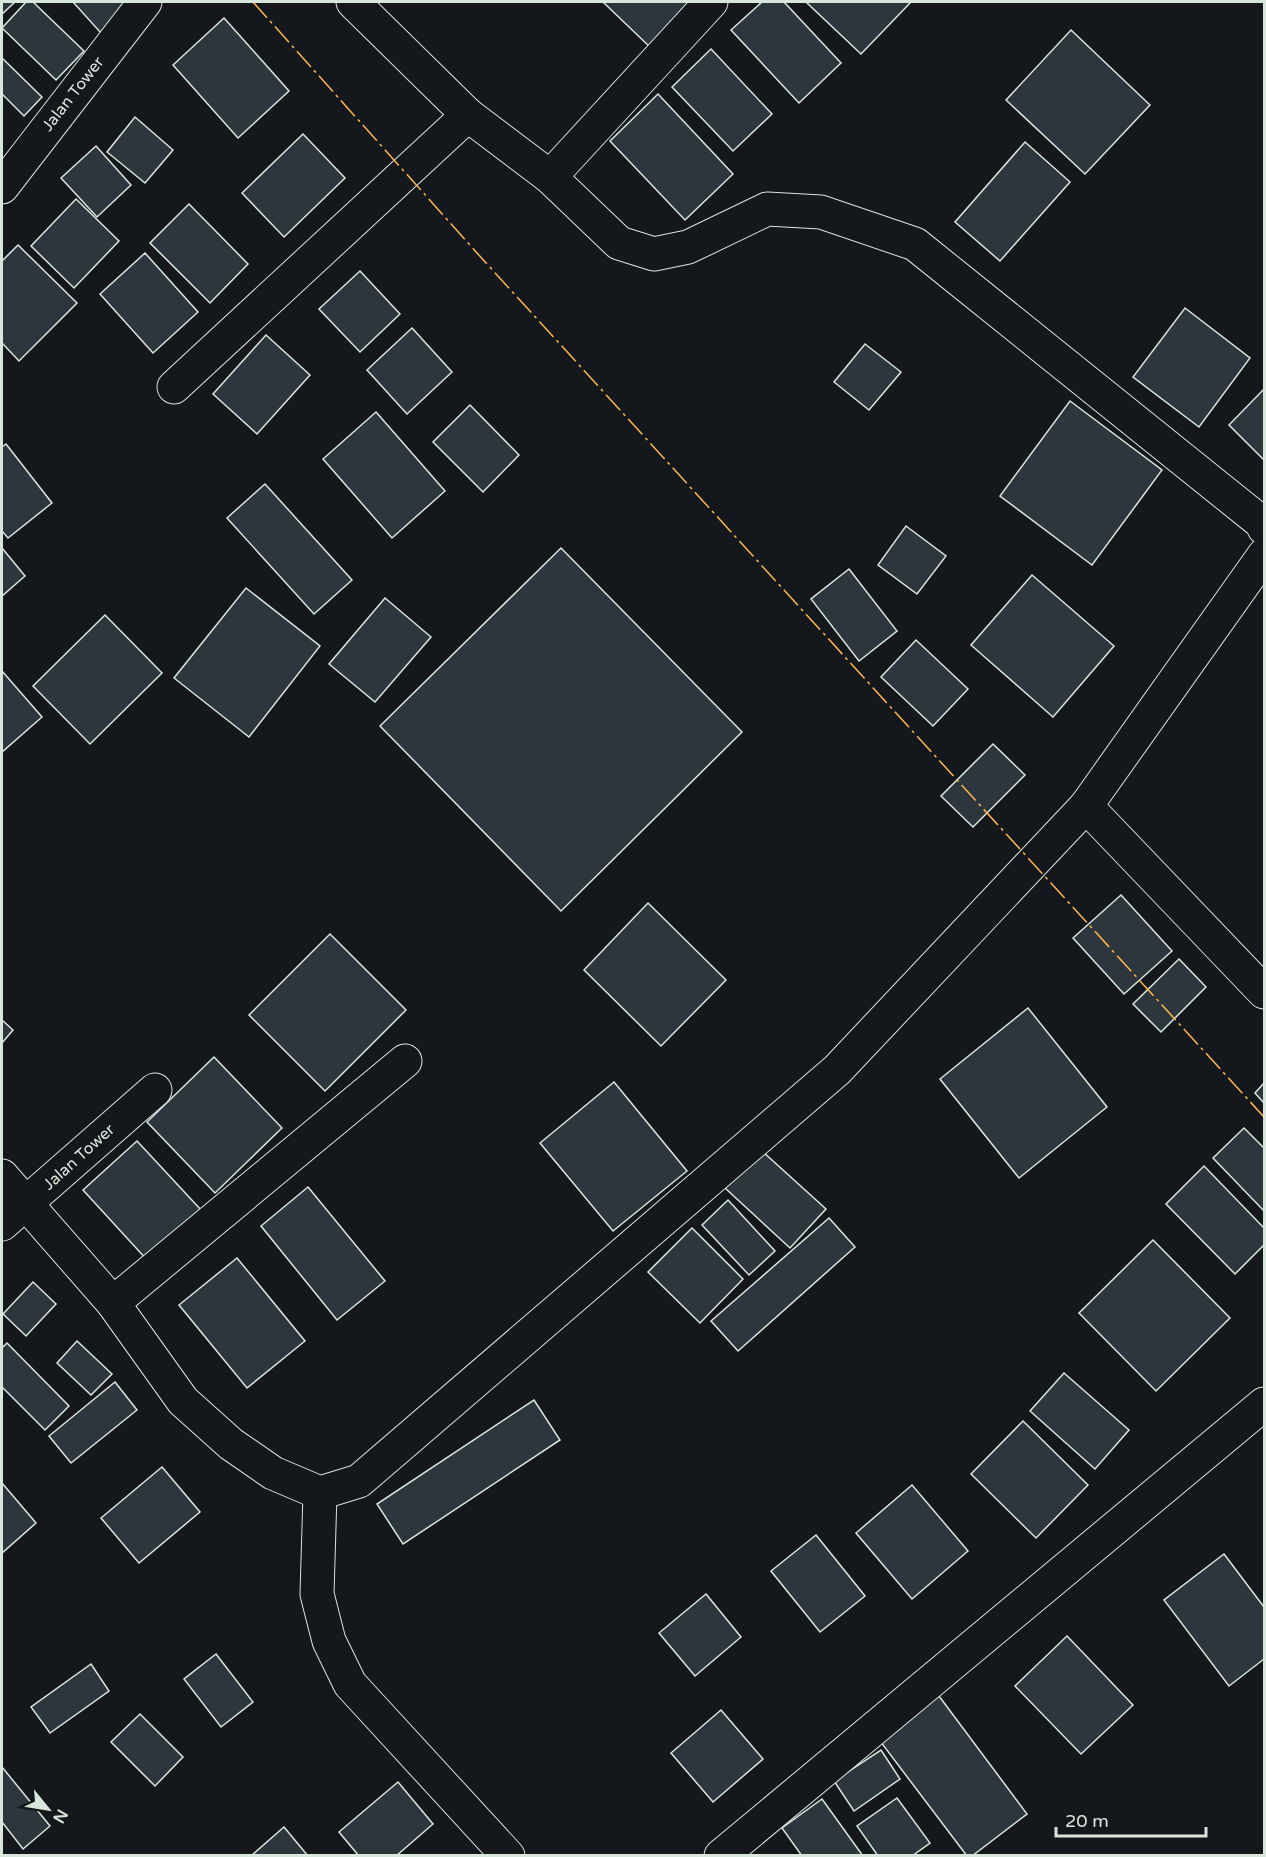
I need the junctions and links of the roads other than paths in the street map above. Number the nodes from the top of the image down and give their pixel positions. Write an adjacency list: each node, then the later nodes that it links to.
1 (145, 2): 6 (street, Jalan Tower)
2 (352, 2): 4 (street)
3 (711, 2): 5 (street)
4 (468, 115): 5 (street); 7 (street)
5 (550, 177): 8 (street)
6 (2, 187)
7 (174, 387)
8 (1264, 528)
9 (1264, 555): 10 (street)
10 (1086, 806): 11 (street); 19 (street)
11 (1264, 992)
12 (405, 1061): 17 (street)
13 (155, 1090): 15 (street, Jalan Tower)
14 (2, 1176): 15 (street)
15 (27, 1203): 16 (street, Jalan Tower); 17 (street)
16 (2, 1224)
17 (113, 1303): 19 (street)
18 (1264, 1404): 21 (street)
19 (320, 1493): 20 (street)
20 (508, 1856)
21 (721, 1856)

